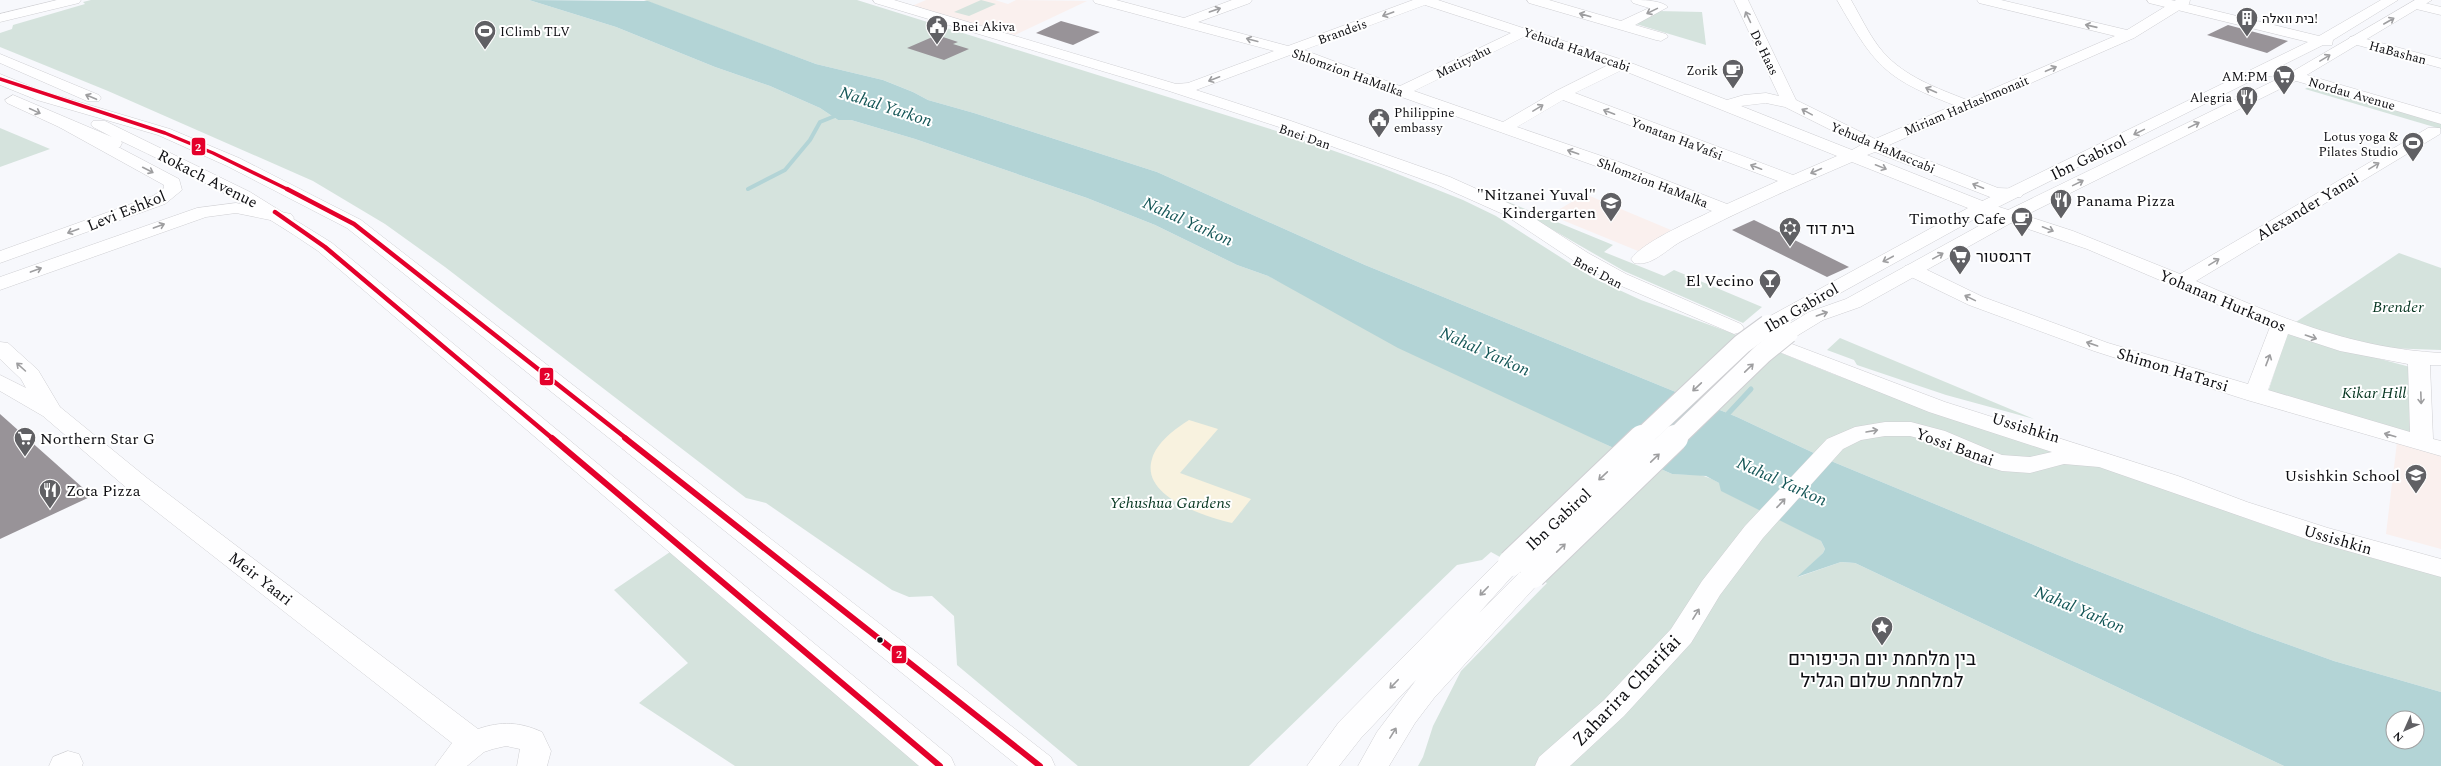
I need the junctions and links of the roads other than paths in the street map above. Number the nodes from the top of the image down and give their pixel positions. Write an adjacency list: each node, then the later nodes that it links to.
1 (74, 0): 16 (street)
2 (868, 0): 39 (street, Bnei Dan)
3 (880, 0): 39 (street, Bnei Dan)
4 (1245, 0): 20 (street, one-way to 4)
5 (1425, 0): 24 (street, Yehuda HaMaccabi); 29 (street, Brandeis, one-way to 29)
6 (1534, 0): 22 (street, one-way to 6)
7 (1638, 0): 22 (street, one-way to 22)
8 (1742, 0): 42 (street, De Haas, one-way to 8)
9 (1844, 0): 44 (street, one-way to 9)
10 (1984, 0): 25 (street, one-way to 10)
11 (2154, 0): 14 (street)
12 (1112, 1): 20 (street, Shlomzion HaMalka)
13 (2386, 1): 23 (street, Ibn Gabirol)
14 (2179, 2): 23 (street); 25 (street, Miriam HaHashmonait); 28 (street)
15 (2421, 2): 18 (street); 27 (street, Ibn Gabirol, one-way to 15)
16 (37, 4): 17 (street); 19 (street); 21 (street)
17 (0, 9)
18 (2441, 10)
19 (0, 18)
20 (1186, 23): 29 (street, Shlomzion HaMalka, one-way to 20)
21 (0, 24)
22 (1623, 25): 26 (street)
23 (2341, 30): 28 (street, Ibn Gabirol)
24 (1526, 31): 31 (street, Yehuda HaMaccabi); 38 (street, Matityahu)
25 (2129, 35): 44 (street, Miriam HaHashmonait, one-way to 25)
26 (1662, 37)
27 (2355, 40): 28 (street); 32 (street, HaBashan); 34 (street, Ibn Gabirol, one-way to 27)
28 (2320, 41): 33 (street, Ibn Gabirol)
29 (1289, 50): 38 (street, Shlomzion HaMalka); 39 (street, Brandeis, one-way to 39)
30 (0, 58): 48 (street, one-way to 30)
31 (1621, 64): 41 (street); 43 (street, Yehuda HaMaccabi)
32 (2441, 64)
33 (2262, 71): 34 (street, Nordau Avenue); 52 (street, Ibn Gabirol, one-way to 52)
34 (2295, 76): 36 (street, Ibn Gabirol); 46 (street, Nordau Avenue)
35 (0, 79): 37 (street, Rokach Avenue)
36 (2275, 86): 46 (street, Nordau Avenue); 56 (street, Ibn Gabirol, one-way to 36)
37 (30, 92): 48 (street, Rokach Avenue); 53 (street, Rokach Avenue)
38 (1401, 92): 47 (street, Shlomzion HaMalka)
39 (1191, 93): 64 (street, Bnei Dan)
40 (0, 94): 45 (street, one-way to 45)
41 (1562, 94): 47 (street, one-way to 41); 51 (street, Yonatan HaVafsi, one-way to 41)
42 (1790, 103): 43 (street, Yehuda HaMaccabi); 49 (street, Yehuda HaMaccabi, one-way to 42)
43 (1728, 105): 50 (street, Yehuda HaMaccabi)
44 (1967, 105): 49 (street, Miriam HaHashmonait)
45 (65, 124): 53 (street); 58 (street, Levi Eshkol, one-way to 58)
46 (2439, 127): 61 (street, Alexander Yanai, one-way to 46)
47 (1504, 128): 55 (street, Shlomzion HaMalka, one-way to 47)
48 (164, 132): 85 (street, Rokach Avenue)
49 (1873, 145): 50 (street, Miriam HaHashmonait); 52 (street, Yehuda HaMaccabi, one-way to 49)
50 (1852, 155): 51 (street, Miriam HaHashmonait, one-way to 51); 54 (street, Yehuda HaMaccabi, one-way to 54)
51 (1793, 181): 55 (street, Miriam HaHashmonait)
52 (2015, 193): 54 (street, Ibn Gabirol)
53 (248, 197): 57 (street, Rokach Avenue)
54 (1984, 208): 56 (street, Yehuda HaMaccabi); 65 (street, Ibn Gabirol, one-way to 65)
55 (1727, 210): 59 (street, Miriam HaHashmonait)
56 (2012, 215): 60 (street, Ibn Gabirol, one-way to 56); 61 (street, Yohanan Hurkanos, one-way to 61)
57 (285, 218): 62 (street, Levi Eshkol, one-way to 57); 84 (street, Rokach Avenue)
58 (0, 257)
59 (1641, 259)
60 (1912, 270): 65 (street, Ibn Gabirol, one-way to 60); 71 (street, Shimon HaTarsi, one-way to 60)
61 (2181, 282): 63 (street, Yohanan Hurkanos)
62 (0, 284)
63 (2281, 325): 67 (street, Yohanan Hurkanos, one-way to 67); 71 (street, one-way to 63)
64 (1727, 326)
65 (1780, 335): 69 (street, Ussishkin); 80 (street, Ibn Gabirol, bridge)
66 (2, 351): 70 (street, Meir Yaari, one-way to 66)
67 (2430, 359): 75 (street, one-way to 75)
68 (0, 382): 70 (street, Meir Yaari)
69 (1880, 383): 72 (street, Ussishkin); 73 (street, Ussishkin)
70 (18, 393): 81 (street, Meir Yaari)
71 (2255, 394): 75 (street, Shimon HaTarsi, one-way to 71)
72 (2013, 423): 73 (street); 78 (street, Ussishkin)
73 (2040, 441): 76 (street, Ussishkin); 77 (street)
74 (1835, 444): 77 (street, Yossi Banai, one-way to 77); 88 (street, Zaharira Charifai, one-way to 74)
75 (2431, 446)
76 (2098, 460): 77 (street, Yossi Banai); 78 (street, Ussishkin)
77 (2030, 465)
78 (2169, 482): 79 (street, Ussishkin)
79 (2441, 568)
80 (1522, 569): 86 (street, Ibn Gabirol, one-way to 86); 87 (street, Ibn Gabirol, one-way to 80)
81 (474, 743): 82 (street); 83 (street)
82 (450, 766)
83 (532, 766)
84 (940, 766)
85 (1040, 766)
86 (1322, 766)
87 (1373, 766)
88 (1550, 766)

